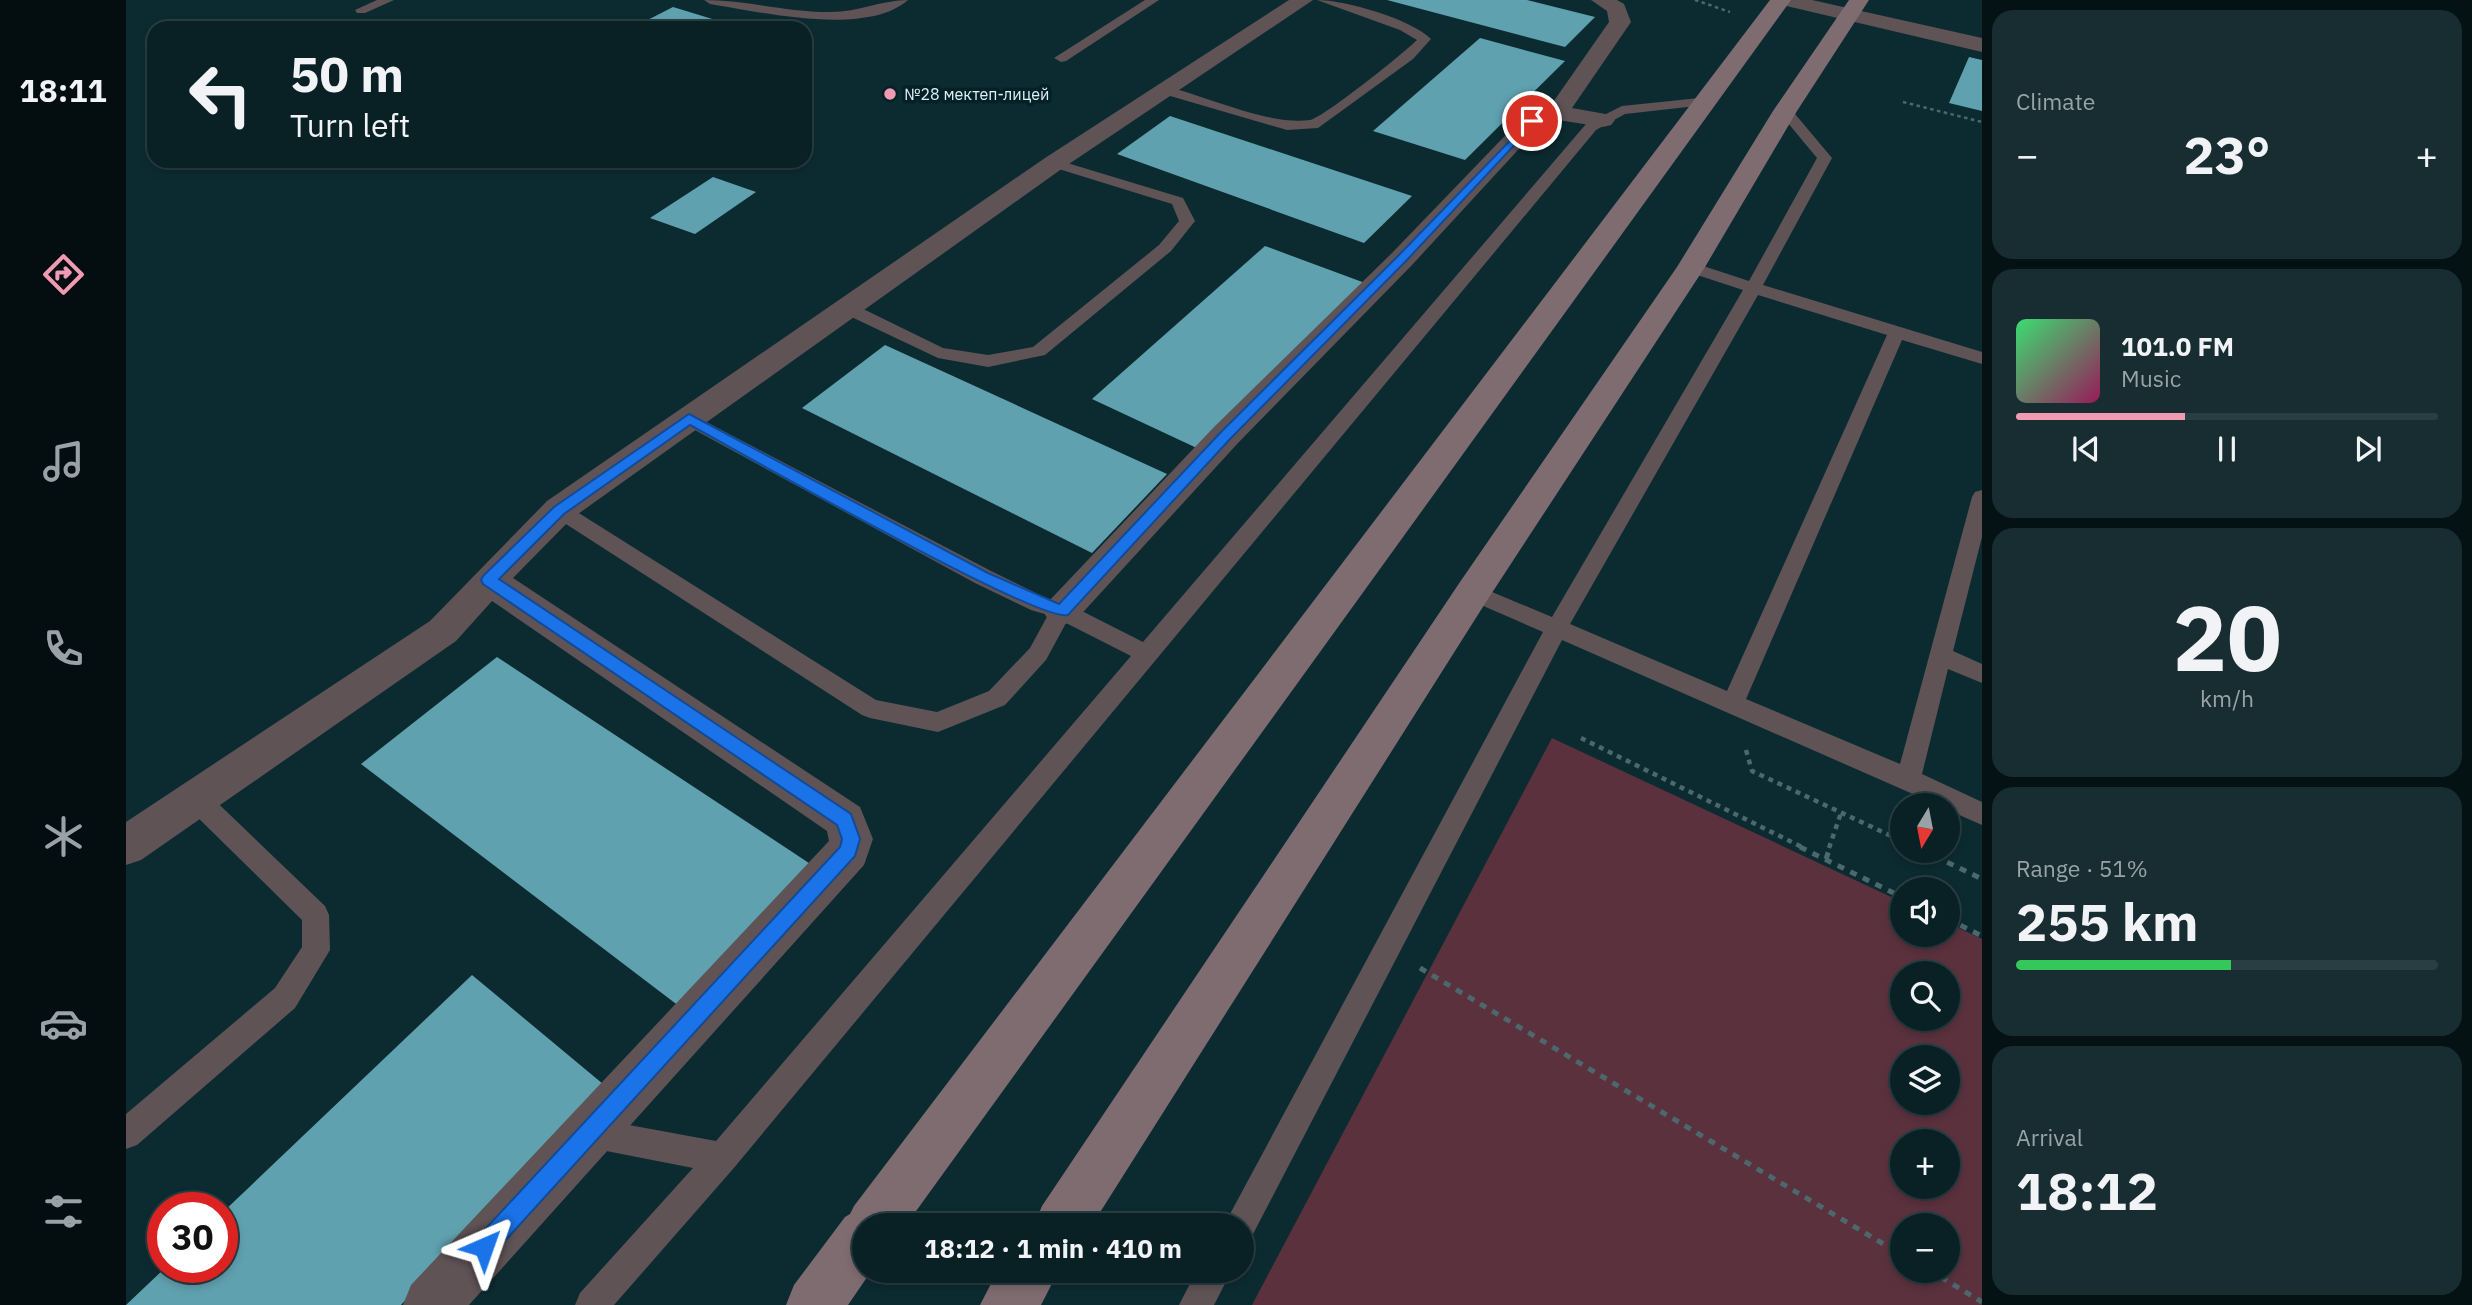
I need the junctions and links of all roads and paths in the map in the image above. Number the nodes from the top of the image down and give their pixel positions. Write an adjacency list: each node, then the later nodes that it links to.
1 (388, 0): 10 (lane)
2 (710, 0): 3 (lane)
3 (902, 0)
4 (1153, 0): 12 (lane)
5 (1303, 0): 13 (street)
6 (1323, 0): 13 (lane)
7 (1601, 0): 17 (street)
8 (1783, 0): 9 (street); 14 (street)
9 (1854, 7): 11 (street); 16 (street)
10 (361, 10)
11 (1982, 46)
12 (1061, 58)
13 (1165, 90): 20 (street)
14 (1709, 101): 18 (lane); 54 (street)
15 (1903, 102): 19 (path)
16 (1785, 111): 21 (street); 22 (lane)
17 (1557, 113): 18 (street); 31 (street)
18 (1604, 120): 33 (lane)
19 (1982, 122)
20 (1054, 163): 23 (street); 23 (lane)
21 (1691, 267): 22 (lane); 30 (street)
22 (1753, 288): 24 (lane); 32 (lane)
23 (847, 309): 26 (street)
24 (1897, 332): 25 (lane); 36 (lane)
25 (1982, 358)
26 (689, 419): 28 (street); 31 (lane)
27 (1982, 497): 34 (lane)
28 (559, 510): 29 (street); 31 (lane)
29 (489, 580): 39 (street); 51 (street)
30 (1472, 592): 32 (lane); 55 (street)
31 (1062, 611): 33 (lane)
32 (1556, 629): 36 (lane); 50 (lane)
33 (1147, 654): 53 (lane)
34 (1942, 656): 35 (lane); 38 (lane)
35 (1982, 674)
36 (1732, 705): 38 (lane); 40 (path)
37 (1581, 738): 44 (path)
38 (1908, 779): 41 (lane)
39 (194, 797): 43 (street); 52 (lane)
40 (1841, 813): 42 (path); 44 (path)
41 (1982, 814)
42 (1890, 835)
43 (126, 846)
44 (1826, 859): 47 (path)
45 (1949, 863): 46 (path)
46 (1982, 879)
47 (1890, 891)
48 (1960, 925): 49 (path)
49 (1982, 936)
50 (1389, 949): 56 (lane); 57 (path)
51 (589, 1132): 53 (lane); 63 (street)
52 (126, 1134)
53 (722, 1158): 64 (lane)
54 (882, 1213)
55 (1068, 1213)
56 (1247, 1213)
57 (1890, 1248)
58 (852, 1253): 65 (street)
59 (1023, 1283): 66 (street)
60 (1209, 1283): 67 (lane)
61 (1951, 1283): 62 (path)
62 (1982, 1302)
63 (430, 1305)
64 (592, 1305)
65 (814, 1305)
66 (1009, 1305)
67 (1196, 1305)

